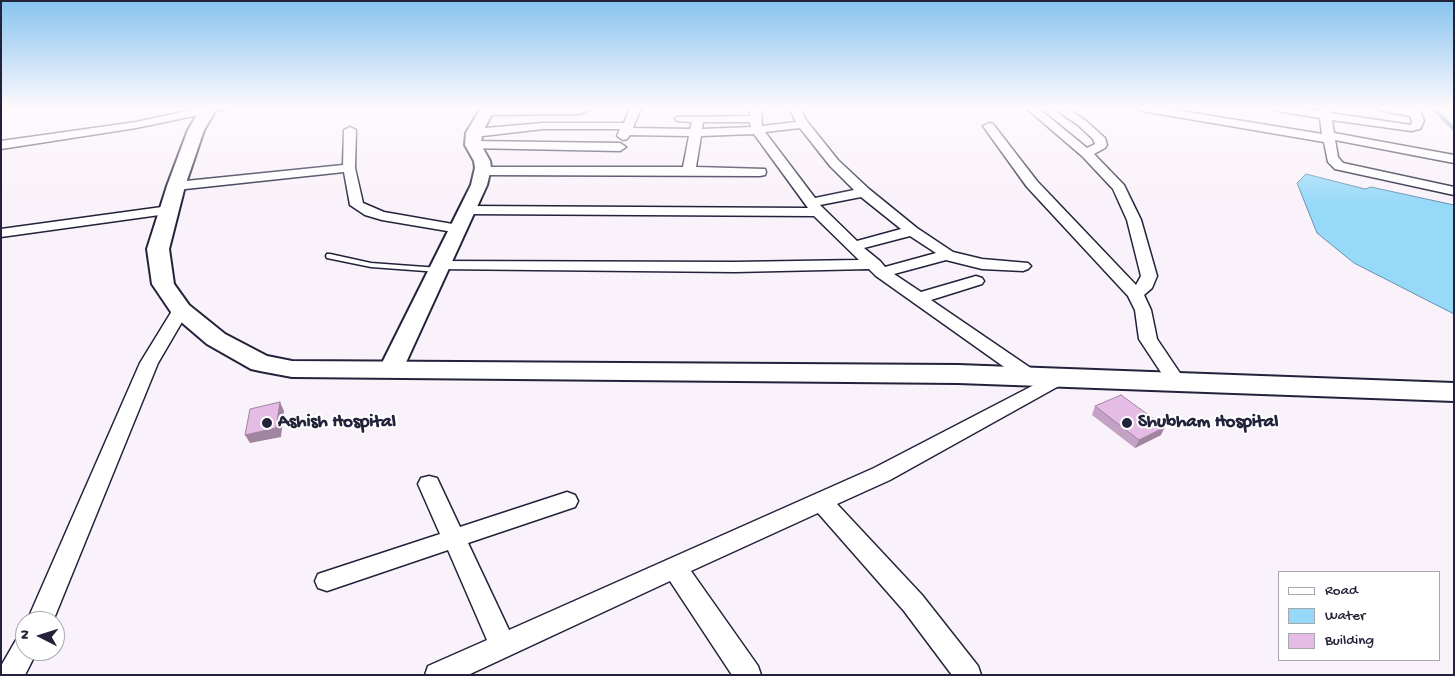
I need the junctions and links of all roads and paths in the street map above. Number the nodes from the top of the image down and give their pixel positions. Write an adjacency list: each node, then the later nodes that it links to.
1 (473, 139): 21 (street)
2 (38, 140): 15 (street)
3 (193, 140): 24 (main road)
4 (350, 140): 19 (street)
5 (483, 140): 16 (street)
6 (622, 140): 16 (street)
7 (695, 140): 22 (street)
8 (770, 140): 27 (street)
9 (816, 140): 26 (street)
10 (998, 140): 40 (street)
11 (1069, 140): 17 (street)
12 (1099, 140): 17 (street)
13 (1329, 140): 25 (street)
14 (1343, 140): 18 (street)
15 (1, 145)
16 (620, 147): 20 (street)
17 (1086, 154): 40 (street)
18 (1454, 159)
19 (349, 168): 24 (street); 30 (street)
20 (613, 170): 21 (street); 22 (street)
21 (482, 171): 29 (street)
22 (694, 171): 23 (street)
23 (760, 172)
24 (176, 186): 28 (main road)
25 (1454, 191)
26 (864, 192): 27 (street); 31 (street)
27 (815, 208): 29 (street); 33 (street)
28 (169, 210): 32 (street); 42 (main road)
29 (468, 210): 30 (street)
30 (459, 229): 37 (street)
31 (912, 230): 33 (street); 34 (street)
32 (1, 233)
33 (855, 246): 38 (street)
34 (946, 255): 36 (street); 38 (street)
35 (330, 256): 37 (lane)
36 (1024, 266)
37 (440, 268): 38 (street); 43 (street)
38 (878, 269): 41 (street)
39 (976, 281): 41 (street)
40 (1135, 294): 46 (street)
41 (919, 298): 44 (street)
42 (181, 310): 43 (main road); 54 (street)
43 (391, 369): 44 (main road)
44 (1031, 377): 45 (main road)
45 (1059, 378): 46 (main road); 50 (street)
46 (1177, 382): 47 (main road)
47 (1454, 392)
48 (429, 484): 51 (street)
49 (567, 501): 51 (street)
50 (822, 502): 52 (street); 60 (street)
51 (454, 538): 53 (street); 55 (street)
52 (675, 568): 55 (street); 59 (street)
53 (327, 581)
54 (44, 611)
55 (503, 646): 58 (street)
56 (19, 661): 57 (street)
57 (11, 675)
58 (438, 675)
59 (748, 675)
60 (968, 675)

